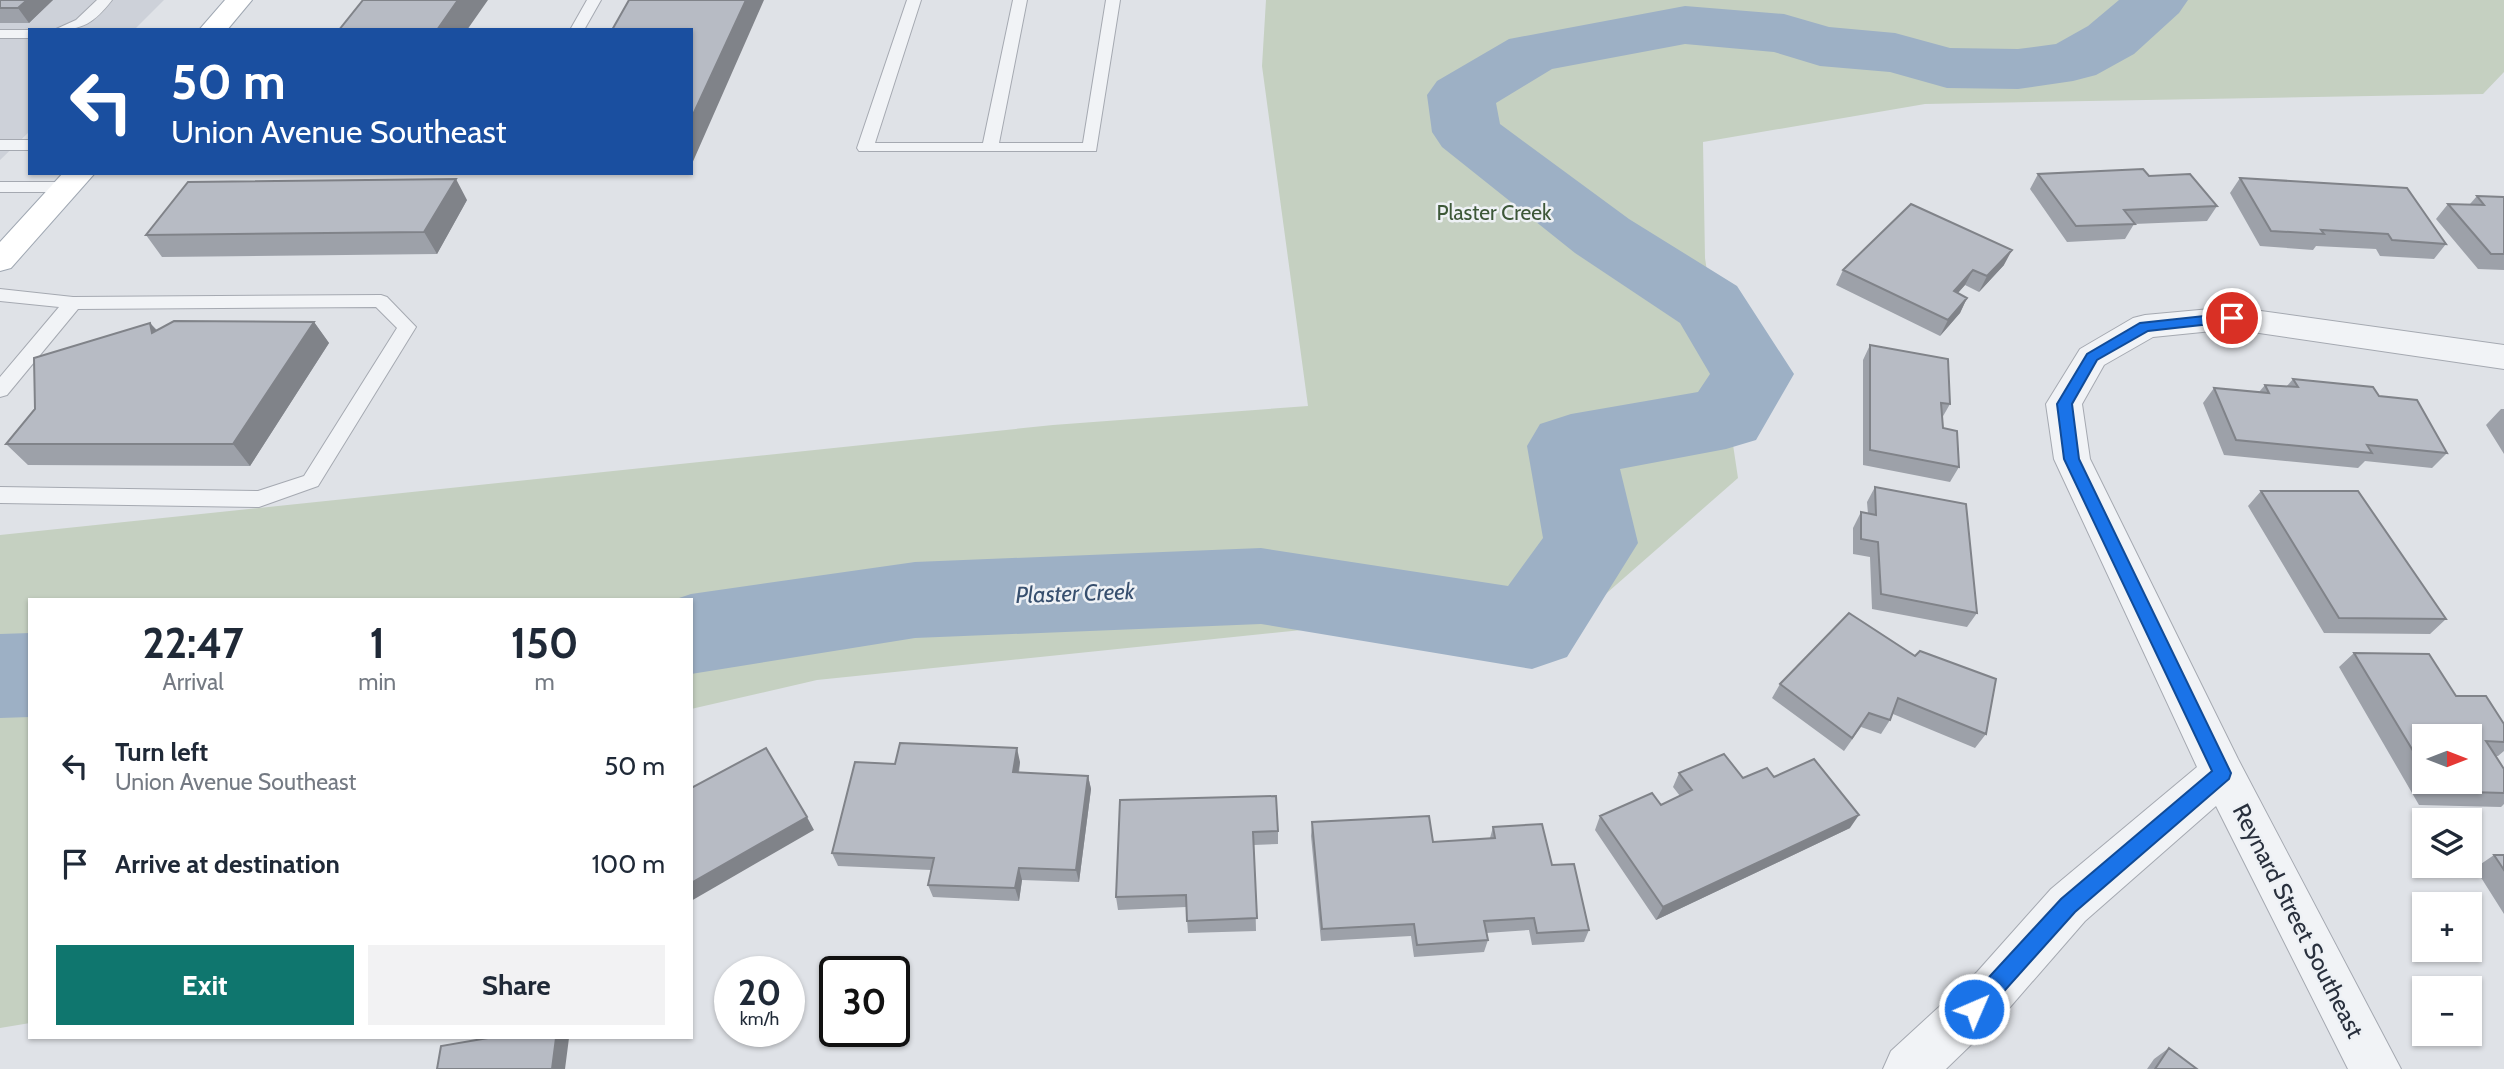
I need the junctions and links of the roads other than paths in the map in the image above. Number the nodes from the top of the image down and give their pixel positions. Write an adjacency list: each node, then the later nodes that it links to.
1 (105, 0): 7 (lane)
2 (239, 0): 8 (main road)
3 (594, 0): 9 (lane)
4 (914, 0): 14 (lane)
5 (1020, 0): 14 (lane)
6 (1113, 0): 14 (lane)
7 (67, 28)
8 (214, 28)
9 (578, 28)
10 (0, 34): 11 (lane)
11 (28, 34)
12 (0, 145): 13 (lane)
13 (28, 145)
14 (990, 148)
15 (74, 180): 16 (lane); 17 (main road)
16 (0, 187)
17 (0, 261)
18 (0, 295): 19 (lane)
19 (73, 303): 21 (lane); 22 (lane)
20 (2504, 357): 23 (street, Reynard Street Southeast)
21 (0, 390)
22 (0, 495)
23 (2222, 773): 24 (street); 25 (street, Reynard Street Southeast)
24 (1909, 1069)
25 (2375, 1069)

